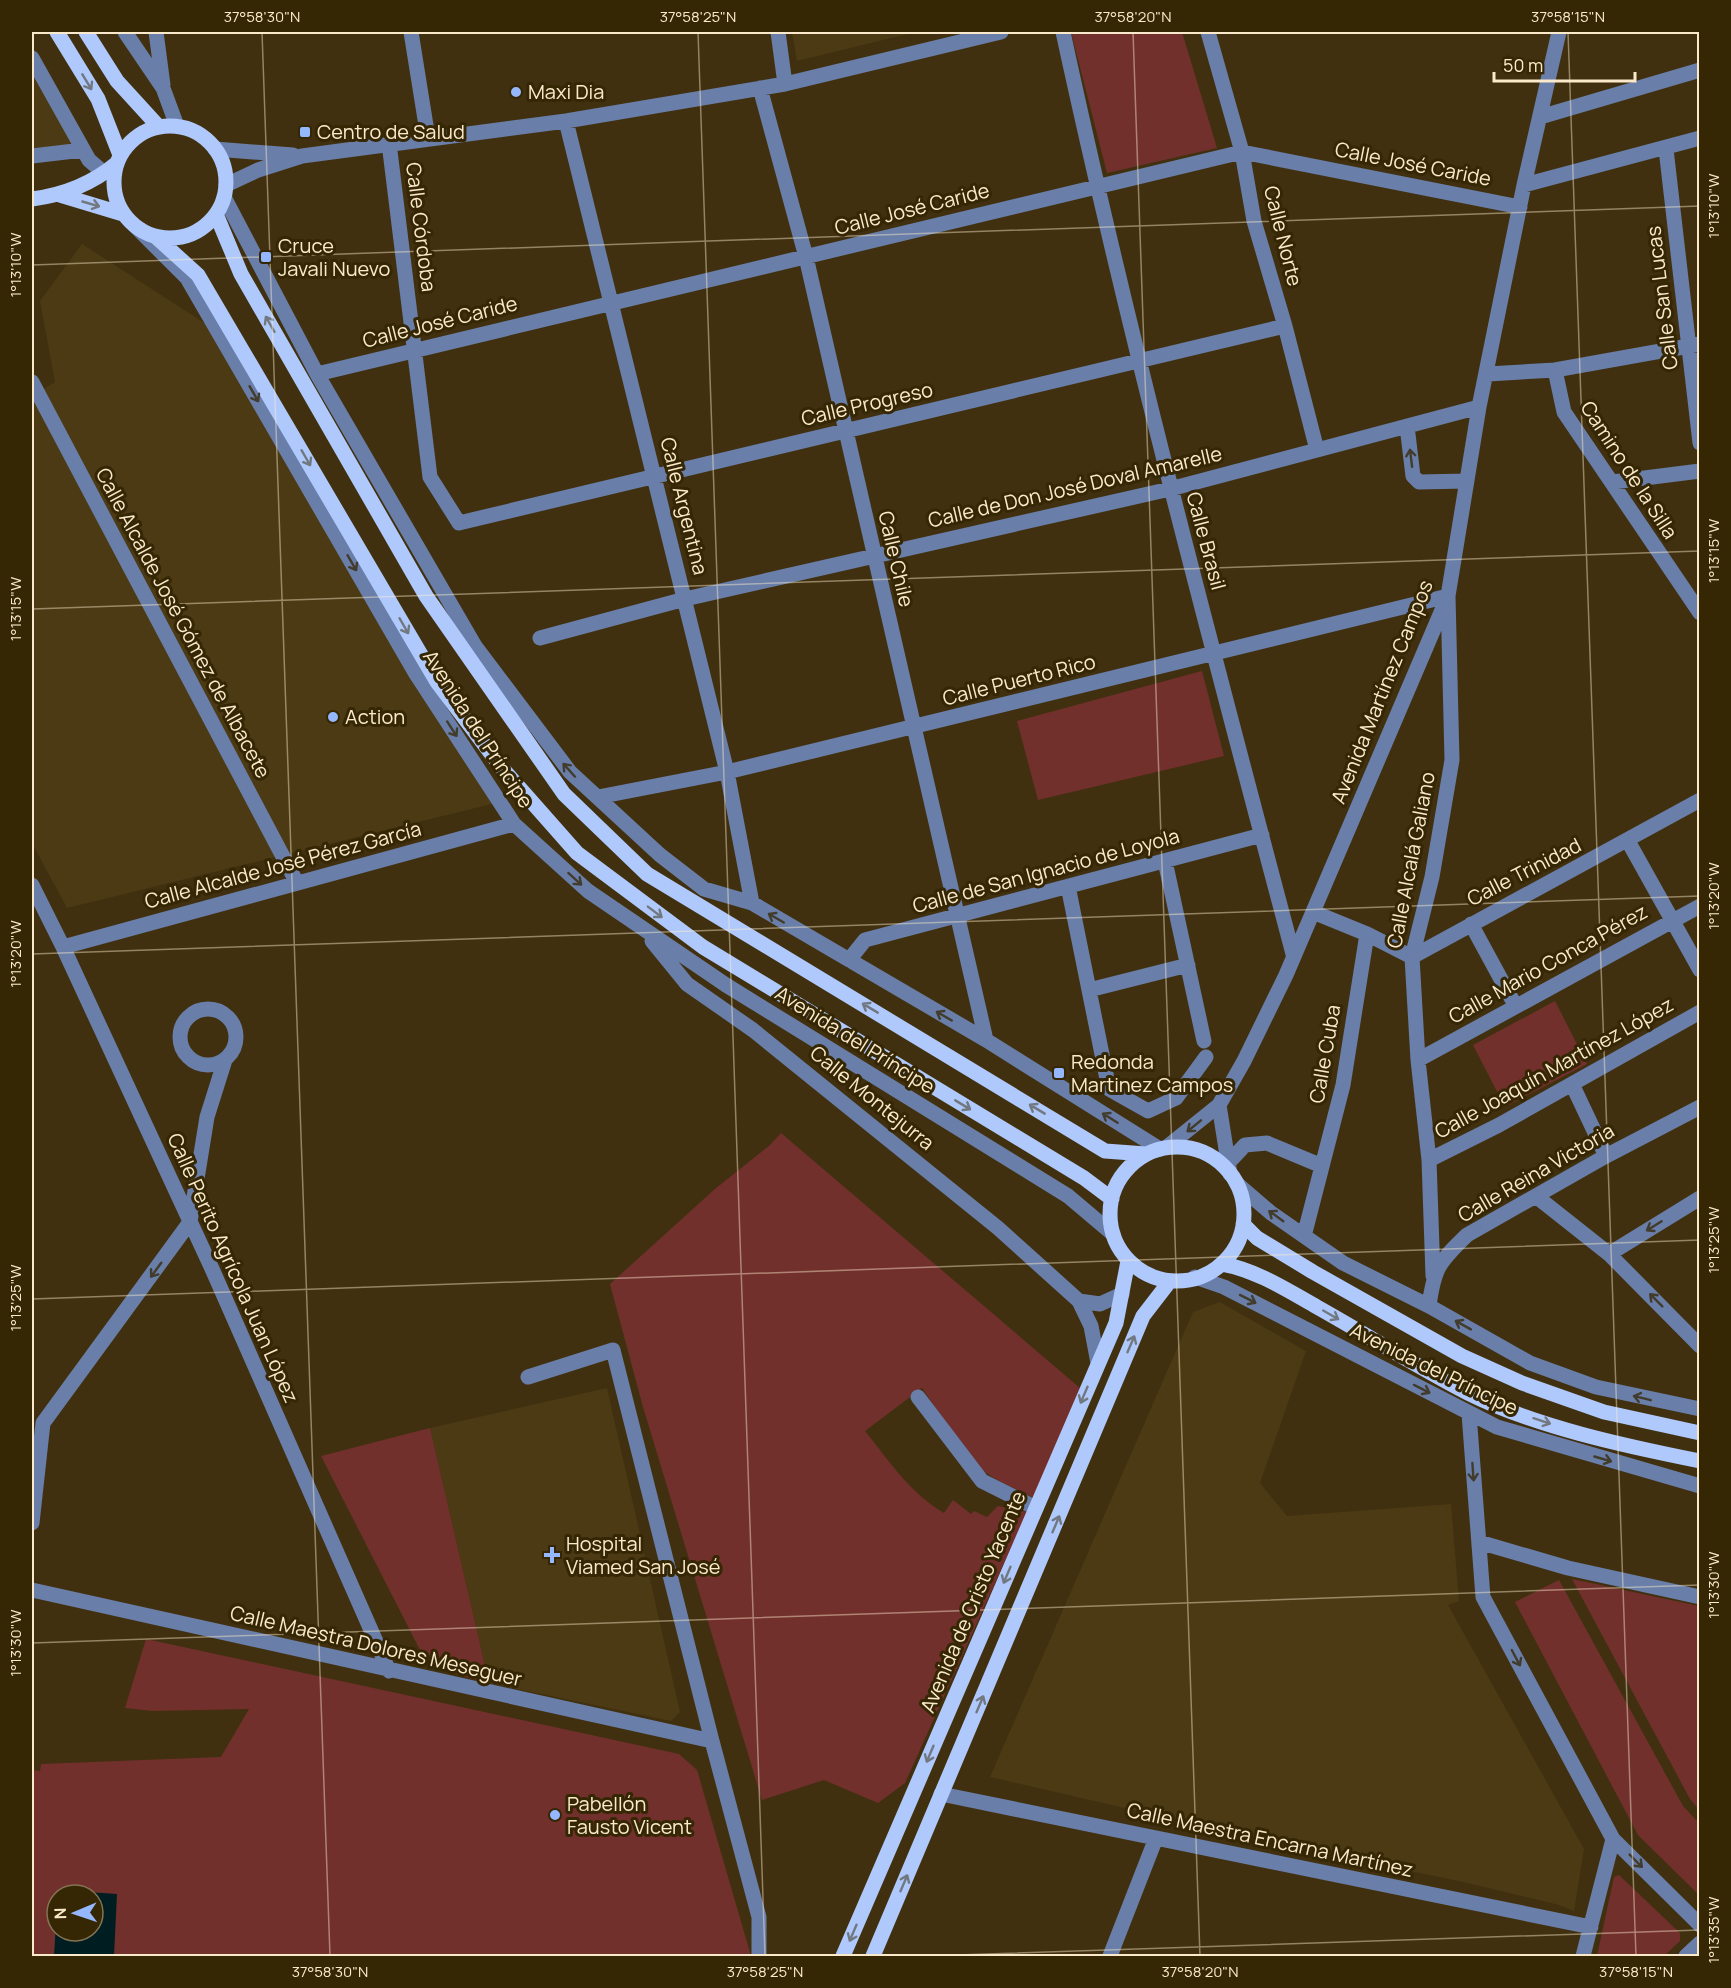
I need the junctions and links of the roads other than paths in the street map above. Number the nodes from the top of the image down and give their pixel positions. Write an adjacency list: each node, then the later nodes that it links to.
1 (57, 32): 29 (main road, one-way to 29)
2 (86, 32): 19 (main road)
3 (125, 32): 14 (street)
4 (156, 32): 14 (street)
5 (411, 32): 20 (street)
6 (777, 32): 13 (street)
7 (1001, 32): 13 (street)
8 (1063, 32): 32 (street, Calle Brasil)
9 (1208, 32): 26 (street, Calle Norte)
10 (1559, 32): 16 (street, Avenida Martínez Campos)
11 (32, 58): 25 (street)
12 (1700, 70): 16 (street)
13 (785, 84): 15 (street)
14 (163, 88): 18 (street)
15 (760, 88): 17 (street); 41 (street, Calle Chile)
16 (1540, 117): 31 (street, Avenida Martínez Campos)
17 (566, 121): 20 (street); 42 (street, Calle Argentina)
18 (177, 126): 19 (main road); 23 (main road)
19 (159, 127): 29 (main road)
20 (428, 138): 22 (street)
21 (1700, 138): 24 (street)
22 (389, 143): 28 (street); 45 (street, Calle Córdoba)
23 (215, 149): 28 (street); 33 (main road)
24 (1666, 149): 31 (street); 44 (street, Calle San Lucas)
25 (83, 150): 27 (street); 30 (street)
26 (1242, 152): 32 (street, Calle José Caride); 36 (street, Calle José Caride); 43 (street, Calle Norte)
27 (32, 156)
28 (302, 156): 33 (street)
29 (119, 159): 30 (main road); 37 (main road)
30 (104, 173): 34 (main road)
31 (1524, 185): 36 (street, Avenida Martínez Campos)
32 (1096, 186): 41 (street, Calle José Caride); 46 (street, Calle Brasil)
33 (225, 191): 38 (main road); 48 (street)
34 (60, 195): 35 (main road); 37 (main road, one-way to 37)
35 (32, 199)
36 (1520, 207): 49 (street, Avenida Martínez Campos)
37 (123, 214): 39 (main road)
38 (216, 214): 40 (main road); 104 (main road, Avenida del Príncipe, one-way to 38)
39 (136, 227): 40 (main road); 72 (street, Avenida del Príncipe, one-way to 72)
40 (156, 237): 111 (main road, Avenida del Príncipe, one-way to 111)
41 (806, 257): 42 (street, Calle José Caride); 53 (street, Calle Chile)
42 (612, 302): 45 (street, Calle José Caride); 57 (street, Calle Argentina)
43 (1285, 326): 46 (street, Calle Progreso); 55 (street, Calle Norte)
44 (1694, 344): 47 (street); 54 (street, Calle San Lucas)
45 (416, 350): 48 (street, Calle José Caride); 61 (street, Calle Córdoba)
46 (1139, 361): 53 (street, Calle Progreso); 60 (street, Calle Brasil)
47 (1555, 370): 49 (street); 59 (street, Camino de la Silla)
48 (317, 374): 70 (street, one-way to 48)
49 (1488, 374): 51 (street, Avenida Martínez Campos)
50 (32, 382): 76 (street, Calle Alcalde José Gómez de Albacete)
51 (1479, 407): 52 (street, Calle de Don José Doval Amarelle); 58 (street, Avenida Martínez Campos)
52 (1407, 426): 55 (street, Calle de Don José Doval Amarelle); 58 (street, one-way to 52)
53 (846, 431): 57 (street, Calle Progreso); 62 (street, Calle Chile)
54 (1700, 443)
55 (1317, 450): 60 (street, Calle de Don José Doval Amarelle)
56 (1700, 471): 59 (street)
57 (655, 477): 61 (street, Calle Progreso); 64 (street, Calle Argentina)
58 (1467, 481): 63 (street, Avenida Martínez Campos)
59 (1612, 482): 65 (street, Camino de la Silla)
60 (1170, 489): 62 (street, Calle de Don José Doval Amarelle); 67 (street, Calle Brasil)
61 (459, 523)
62 (874, 555): 64 (street, Calle de Don José Doval Amarelle); 68 (street, Calle Chile)
63 (1448, 596): 67 (street, Calle Puerto Rico); 81 (street, Avenida Martínez Campos); 89 (street, Calle Alcalá Galiano)
64 (685, 598): 66 (street, Calle de Don José Doval Amarelle); 69 (street, Calle Argentina)
65 (1700, 613)
66 (540, 638)
67 (1215, 653): 68 (street, Calle Puerto Rico); 73 (street, Calle Brasil)
68 (914, 728): 69 (street, Calle Puerto Rico); 82 (street, Calle Chile)
69 (727, 772): 70 (street, Calle Puerto Rico); 79 (street, Calle Argentina)
70 (598, 797): 79 (street)
71 (1700, 800): 74 (street, Calle Trinidad)
72 (514, 824): 76 (street, Calle Alcalde José Pérez García); 85 (street, Avenida del Príncipe, one-way to 85)
73 (1262, 836): 75 (street, Calle de San Ignacio de Loyola); 88 (street, Calle Brasil)
74 (1628, 841): 83 (street); 84 (street, Calle Trinidad)
75 (1165, 861): 78 (street, Calle de San Ignacio de Loyola); 91 (street)
76 (297, 883): 87 (street, Calle Alcalde José Pérez García)
77 (32, 885): 87 (street, Calle Perito Agrícola Juan López)
78 (1068, 886): 82 (street, Calle de San Ignacio de Loyola); 93 (street)
79 (752, 903): 90 (street, one-way to 79)
80 (1700, 906): 83 (street, Calle Mario Conca Pérez)
81 (1313, 912): 86 (street); 88 (street, Avenida Martínez Campos)
82 (957, 916): 90 (street, Calle de San Ignacio de Loyola); 96 (street, Calle Chile)
83 (1672, 920): 92 (street); 94 (street, Calle Mario Conca Pérez)
84 (1471, 924): 89 (street, Calle Trinidad); 94 (street)
85 (641, 927): 114 (street, Avenida del Príncipe); 123 (street, Calle Montejurra)
86 (1366, 934): 89 (street); 107 (street, Calle Cuba)
87 (63, 946): 112 (street, Calle Perito Agrícola Juan López)
88 (1293, 954): 102 (street, Avenida Martínez Campos)
89 (1412, 957): 100 (street, Calle Alcalá Galiano)
90 (849, 960): 96 (street, one-way to 90)
91 (1188, 965): 93 (street); 97 (street)
92 (1700, 970)
93 (1089, 990): 98 (street)
94 (1515, 1005): 100 (street, Calle Mario Conca Pérez)
95 (1700, 1012): 101 (street, Calle Joaquín Martínez López)
96 (986, 1040): 104 (street, one-way to 96)
97 (1204, 1041)
98 (1206, 1058)
99 (225, 1060): 112 (street)
100 (1418, 1060): 106 (street, Calle Alcalá Galiano)
101 (1572, 1084): 105 (street); 106 (street, Calle Joaquín Martínez López)
102 (1219, 1105): 104 (street, Avenida Martínez Campos, one-way to 104); 108 (street)
103 (1700, 1107): 105 (street, Calle Reina Victoria)
104 (1158, 1150): 108 (main road); 111 (main road)
105 (1606, 1156): 109 (street, Calle Reina Victoria)
106 (1429, 1160): 119 (street, Calle Alcalá Galiano)
107 (1322, 1166): 108 (street); 115 (street, Calle Cuba)
108 (1232, 1173): 113 (main road); 115 (street, one-way to 108)
109 (1537, 1197): 116 (street); 119 (street, Calle Reina Victoria)
110 (1700, 1198): 116 (street, one-way to 116)
111 (1112, 1199): 114 (main road)
112 (190, 1222): 135 (street, one-way to 135); 139 (street, Calle Perito Agrícola Juan López)
113 (1243, 1224): 118 (main road); 131 (main road, Avenida del Príncipe)
114 (1113, 1234): 117 (main road)
115 (1304, 1236): 124 (street)
116 (1609, 1254): 125 (street, one-way to 116)
117 (1128, 1261): 121 (main road); 122 (main road, Avenida de Cristo Yacente)
118 (1222, 1264): 120 (main road); 132 (main road, Avenida del Príncipe, one-way to 132)
119 (1433, 1276): 124 (street, Calle Reina Victoria)
120 (1194, 1277): 121 (main road); 130 (street, Avenida del Príncipe, one-way to 130)
121 (1170, 1281): 141 (main road, one-way to 121)
122 (1122, 1294): 123 (street); 126 (main road, Avenida de Cristo Yacente)
123 (1079, 1301): 126 (street)
124 (1429, 1306): 129 (street, one-way to 124)
125 (1699, 1343)
126 (1098, 1363): 134 (main road, Avenida de Cristo Yacente, one-way to 134)
127 (528, 1377): 140 (street)
128 (918, 1397): 134 (street)
129 (1700, 1409)
130 (1469, 1414): 133 (street, Avenida del Príncipe, one-way to 133); 136 (street, one-way to 136)
131 (1700, 1433)
132 (1700, 1461)
133 (1700, 1486)
134 (1036, 1508): 148 (main road, Avenida de Cristo Yacente, one-way to 148)
135 (32, 1523)
136 (1479, 1542): 138 (street); 143 (street, one-way to 143)
137 (32, 1590): 139 (street, Calle Maestra Dolores Meseguer)
138 (1700, 1597)
139 (389, 1671): 140 (street, Calle Maestra Dolores Meseguer)
140 (712, 1741): 147 (street)
141 (941, 1794): 142 (street, Calle Maestra Encarna Martínez); 149 (main road, one-way to 141)
142 (1156, 1838): 145 (street, Calle Maestra Encarna Martínez); 150 (street)
143 (1613, 1839): 144 (street, one-way to 144); 145 (street)
144 (1700, 1925)
145 (1591, 1927): 151 (street)
146 (1700, 1943): 152 (street)
147 (760, 1955)
148 (843, 1956)
149 (873, 1956)
150 (1110, 1956)
151 (1583, 1956)
152 (1686, 1956)

